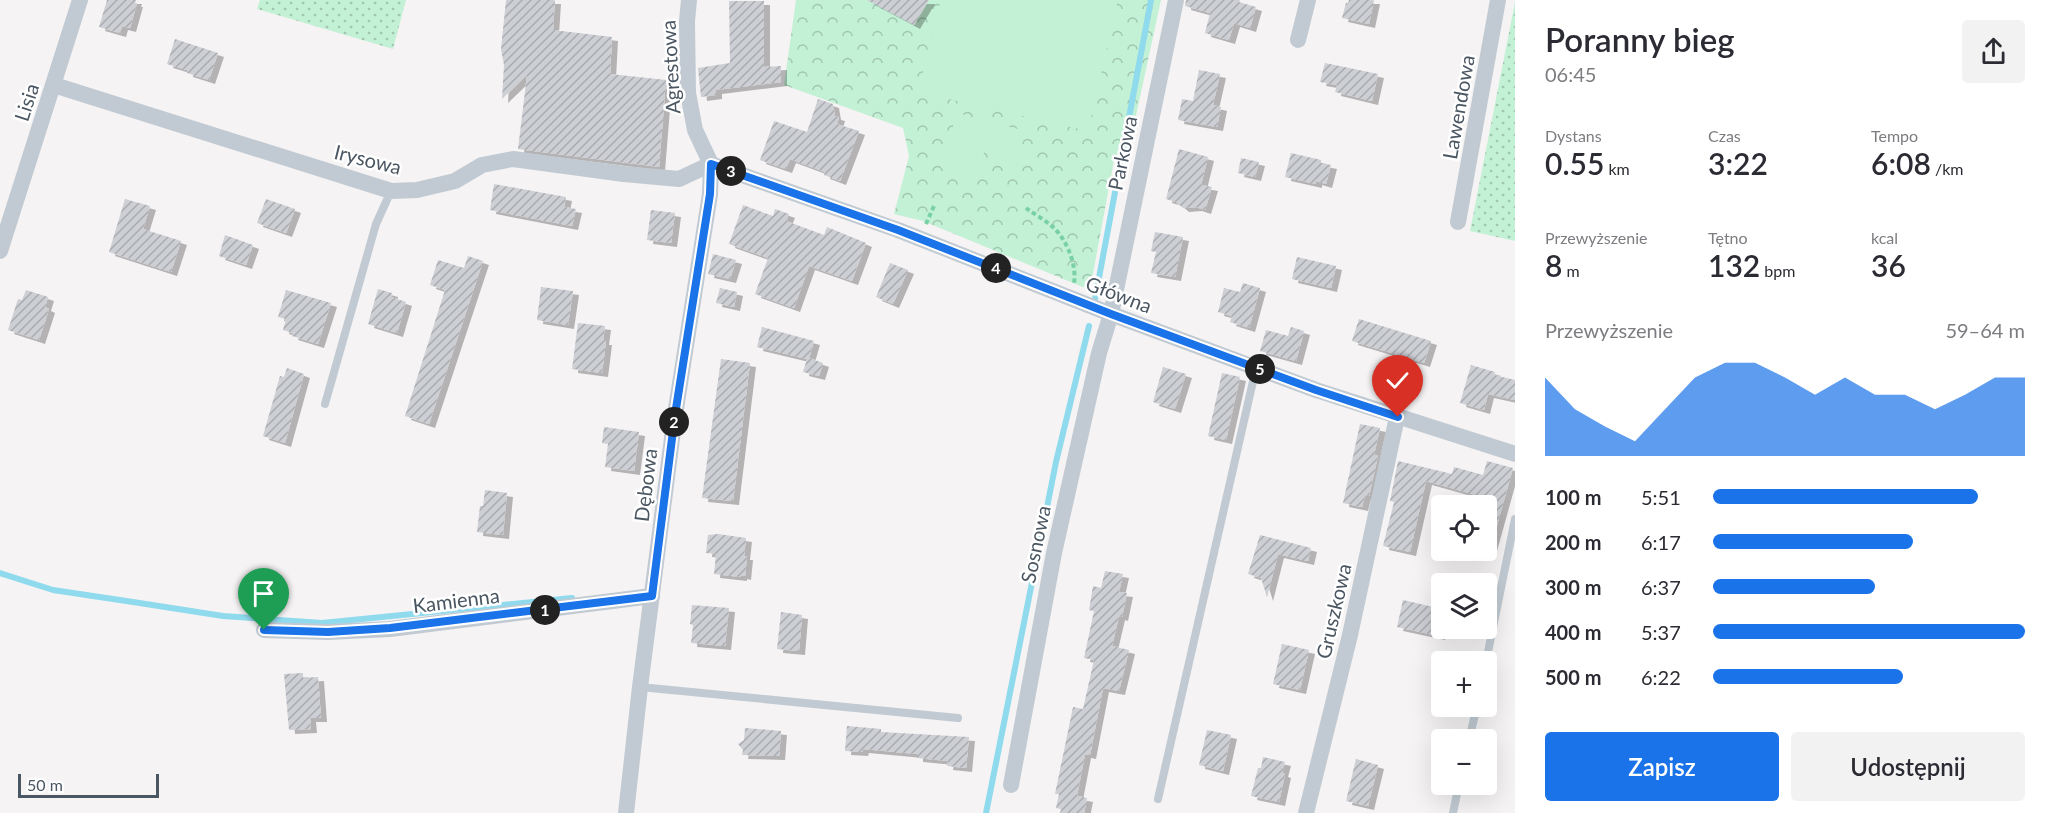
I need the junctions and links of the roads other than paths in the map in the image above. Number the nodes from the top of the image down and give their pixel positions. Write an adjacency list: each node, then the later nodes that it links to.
1 (80, 0): 7 (street, Lisia)
2 (689, 0): 8 (street, Agrestowa)
3 (1176, 0): 12 (street, Parkowa)
4 (1308, 0): 6 (street)
5 (1498, 0): 10 (street, Lawendowa)
6 (1298, 40)
7 (54, 85): 9 (street, Irysowa); 11 (street, Lisia)
8 (711, 164): 9 (street, Irysowa); 12 (street, Główna); 18 (street, Dębowa)
9 (391, 191): 14 (lane)
10 (1458, 222)
11 (0, 251)
12 (1111, 314): 13 (street, Główna); 23 (street, Sosnowa)
13 (1256, 368): 15 (street, Główna); 25 (lane)
14 (325, 404)
15 (1398, 417): 16 (street, Główna); 27 (street, Gruszkowa)
16 (1515, 454)
17 (1515, 519): 20 (lane)
18 (652, 596): 19 (street, Kamienna); 21 (street, Dębowa)
19 (264, 630)
20 (1488, 651)
21 (640, 687): 22 (lane); 26 (street, Dębowa)
22 (958, 718)
23 (1011, 785)
24 (1457, 795): 28 (lane)
25 (1158, 799)
26 (626, 813)
27 (1306, 813)
28 (1453, 813)

